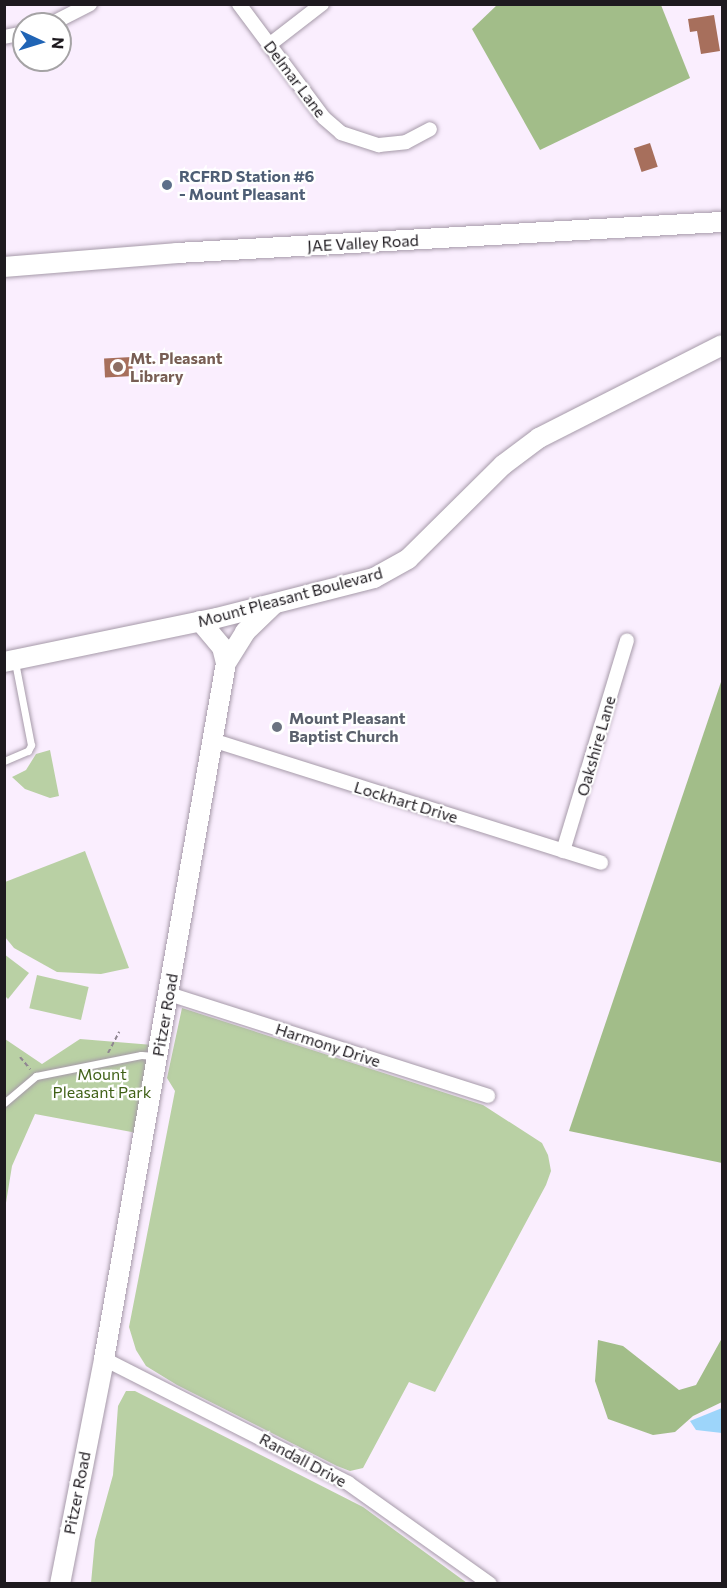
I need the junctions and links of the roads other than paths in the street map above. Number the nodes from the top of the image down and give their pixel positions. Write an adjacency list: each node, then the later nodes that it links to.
1 (90, 4): 4 (street)
2 (239, 4): 5 (street, Delmar Lane)
3 (322, 4): 5 (street)
4 (72, 13)
5 (269, 45): 6 (street, Delmar Lane)
6 (430, 129)
7 (723, 222): 8 (street, JAE Valley Road)
8 (4, 267)
9 (723, 345): 10 (street, Mount Pleasant Boulevard)
10 (274, 604): 11 (street, Mount Pleasant Boulevard); 14 (street, Pitzer Road)
11 (200, 621): 13 (street, Mount Pleasant Boulevard); 14 (street)
12 (627, 641): 17 (street, Oakshire Lane)
13 (10, 660): 16 (lane)
14 (226, 663): 15 (street, Pitzer Road)
15 (212, 740): 17 (street, Lockhart Drive); 19 (street, Pitzer Road)
16 (4, 761)
17 (563, 851): 18 (street, Lockhart Drive)
18 (601, 863)
19 (169, 994): 20 (street, Pitzer Road); 21 (street, Harmony Drive)
20 (157, 1056): 22 (lane); 23 (street, Pitzer Road)
21 (488, 1096)
22 (4, 1103)
23 (104, 1359): 24 (street, Pitzer Road); 25 (street, Randall Drive)
24 (60, 1584)
25 (490, 1584)

